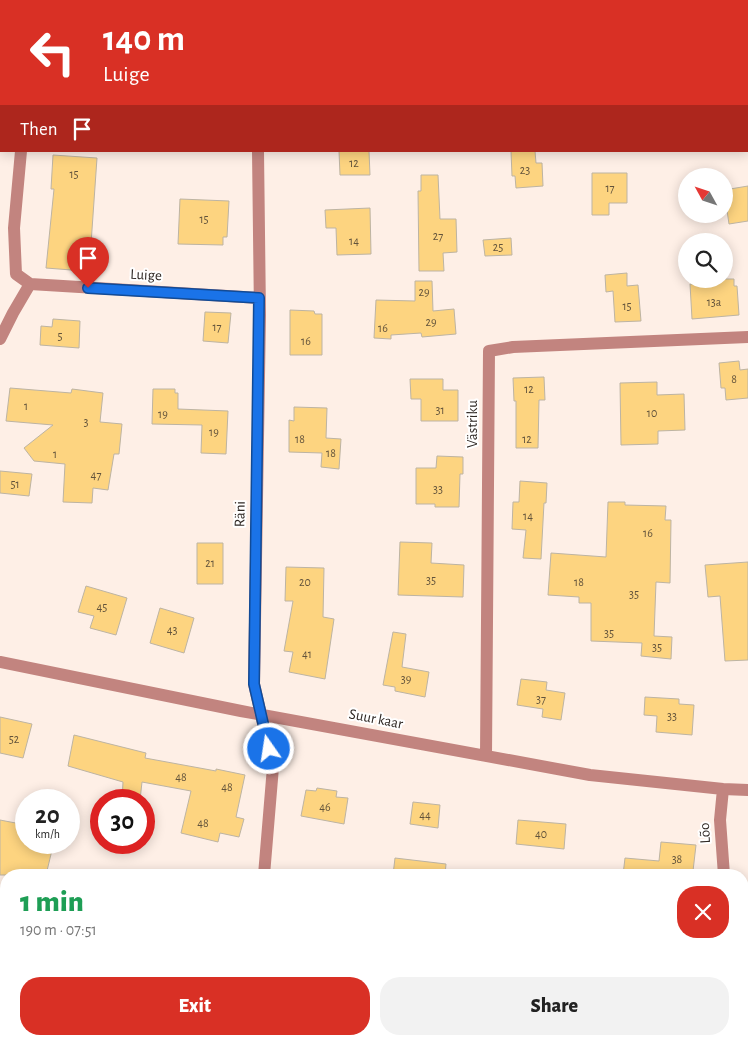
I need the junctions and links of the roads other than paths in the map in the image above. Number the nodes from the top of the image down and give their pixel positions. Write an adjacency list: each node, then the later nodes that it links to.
1 (21, 152): 3 (street)
2 (258, 152): 4 (street, Räni)
3 (30, 284): 4 (street, Luige); 6 (street)
4 (259, 298): 8 (street, Räni)
5 (748, 337): 9 (street, Västriku)
6 (0, 339)
7 (0, 662): 8 (street, Suur kaar)
8 (261, 714): 9 (street, Suur kaar); 12 (street, Räni)
9 (486, 756): 10 (street, Suur kaar)
10 (723, 789): 11 (street, Suur kaar); 13 (street, Lõo)
11 (748, 790)
12 (264, 869)
13 (724, 869)

